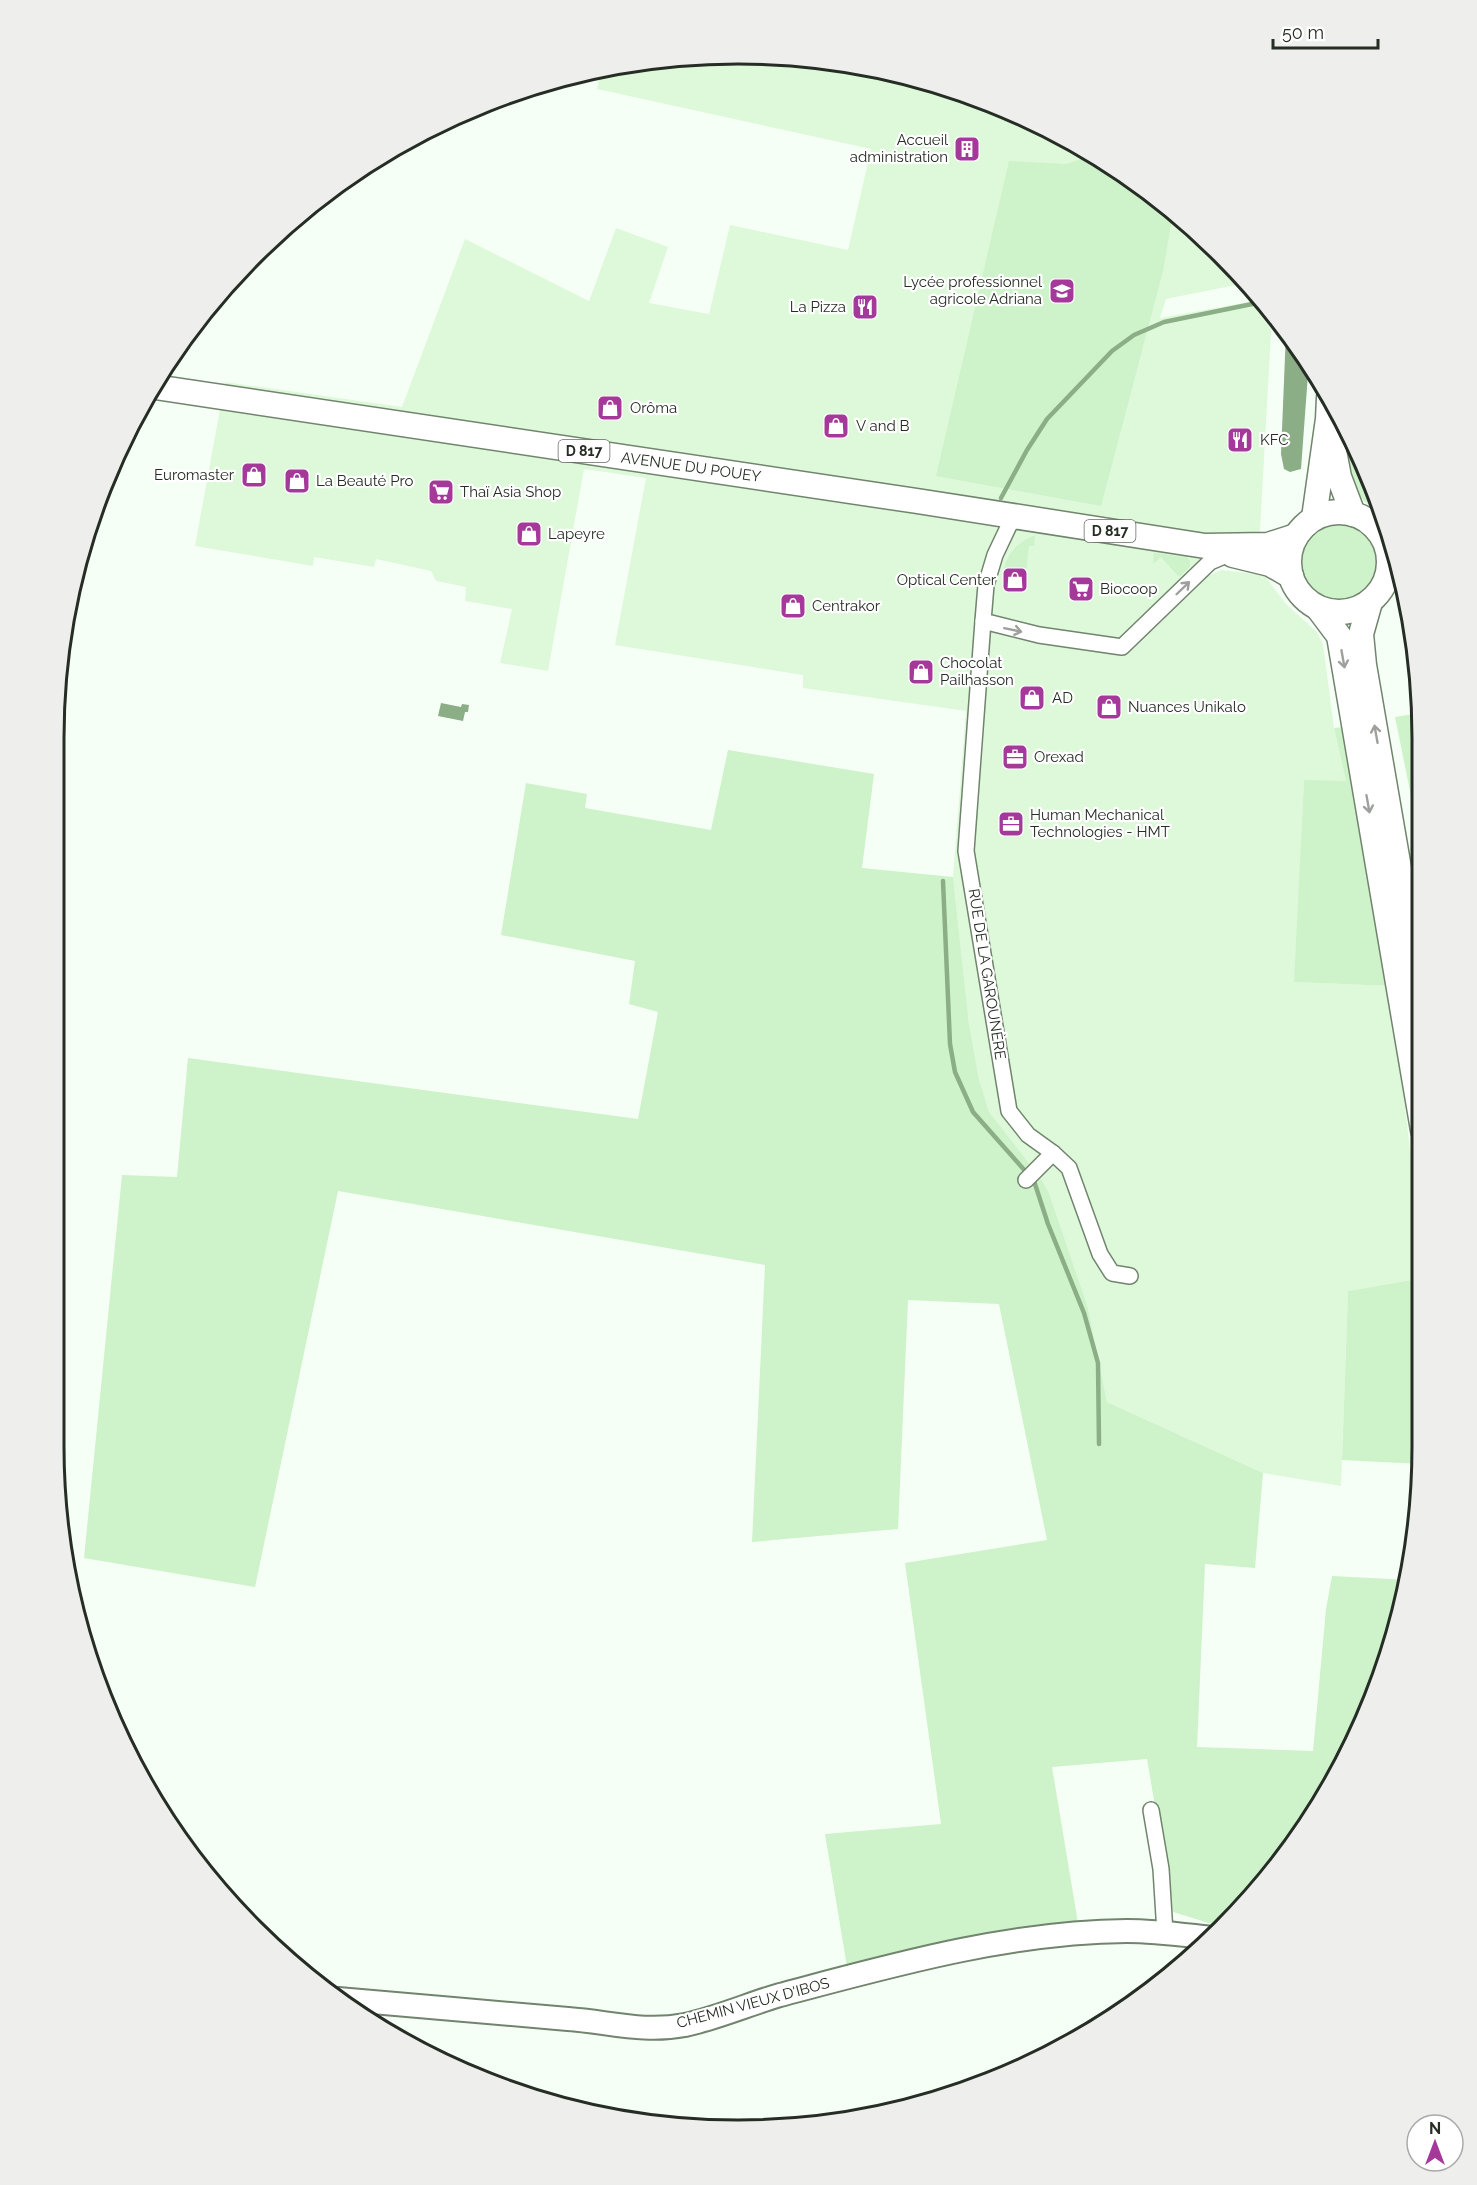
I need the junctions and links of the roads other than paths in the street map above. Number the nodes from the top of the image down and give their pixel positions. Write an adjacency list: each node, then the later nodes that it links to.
1 (163, 388): 5 (main road, AVENUE DU POUEY / D 817)
2 (1328, 414): 6 (main road)
3 (1330, 417): 4 (main road)
4 (1353, 514): 6 (main road); 7 (main road)
5 (1014, 515): 9 (main road, D 817); 15 (street, RUE DE LA GAROUNÈRE)
6 (1314, 518): 8 (main road)
7 (1380, 531)
8 (1296, 537): 9 (main road, D 817); 11 (main road)
9 (1205, 546): 10 (main road, D 817)
10 (1228, 554): 11 (main road, D 817); 15 (street, one-way to 10)
11 (1291, 576): 14 (main road)
12 (1393, 576): 13 (main road)
13 (1370, 602): 14 (main road); 16 (main road, one-way to 13)
14 (1318, 608): 17 (main road, one-way to 17)
15 (983, 621): 18 (street, RUE DE LA GAROUNÈRE)
16 (1412, 944)
17 (1412, 1065)
18 (1053, 1153): 19 (street); 20 (street, RUE DE LA GAROUNÈRE)
19 (1029, 1177)
20 (1130, 1276)
21 (1151, 1810): 22 (street)
22 (1165, 1933): 23 (street, CHEMIN VIEUX D'IBOS); 24 (street, CHEMIN VIEUX D'IBOS)
23 (1200, 1937)
24 (355, 2000)

